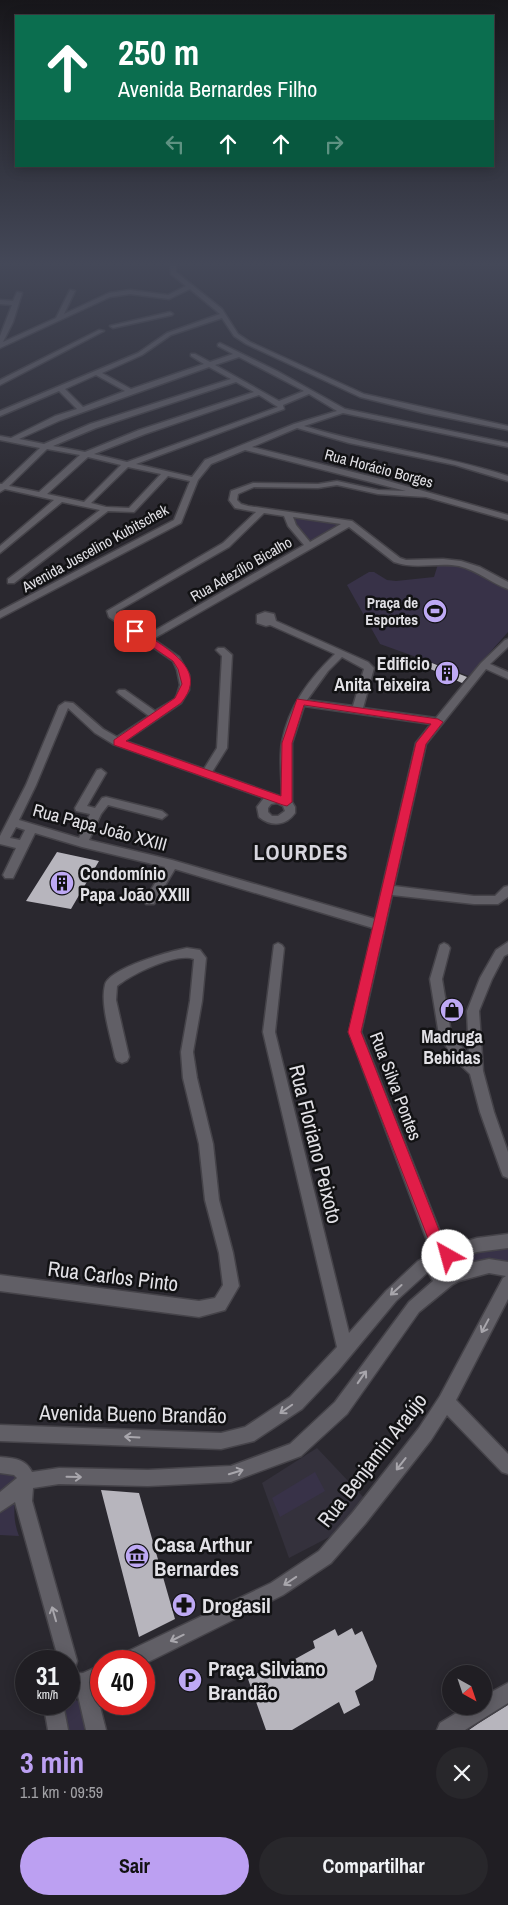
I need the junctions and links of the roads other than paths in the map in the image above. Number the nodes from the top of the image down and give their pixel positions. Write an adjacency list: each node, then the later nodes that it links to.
1 (72, 346): 10 (street)
2 (151, 346): 8 (street)
3 (222, 346): 5 (street)
4 (254, 346): 15 (street)
5 (240, 354): 7 (street); 13 (street)
6 (194, 355): 7 (street)
7 (210, 364): 9 (street); 12 (street)
8 (96, 373): 11 (street); 12 (street)
9 (235, 380): 14 (street); 26 (street)
10 (0, 383)
11 (60, 388): 17 (street); 19 (street)
12 (130, 391): 17 (street)
13 (308, 392): 16 (street); 18 (street)
14 (259, 393): 16 (street); 28 (street)
15 (385, 403): 20 (street); 22 (street)
16 (279, 404): 29 (street)
17 (82, 410): 24 (street)
18 (343, 411): 20 (street); 21 (street, Avenida Juscelino Kubitschek)
19 (0, 414)
20 (373, 417): 25 (street)
21 (297, 426): 27 (street, Avenida Juscelino Kubitschek); 31 (street)
22 (508, 428)
23 (0, 438): 24 (street)
24 (12, 440): 26 (street)
25 (508, 445)
26 (46, 446): 28 (street); 34 (street)
27 (243, 447): 32 (street, Avenida Juscelino Kubitschek); 33 (street, Rua Horácio Borges)
28 (86, 454): 29 (street); 37 (street)
29 (125, 464): 30 (street); 39 (street)
30 (167, 473): 32 (street); 40 (street)
31 (508, 479)
32 (194, 480): 49 (street, Avenida Juscelino Kubitschek)
33 (378, 481): 35 (street, Rua Horácio Borges); 36 (street)
34 (1, 487): 37 (street)
35 (394, 490): 36 (street); 43 (street, Rua Horácio Borges)
36 (372, 491): 41 (street)
37 (41, 495): 38 (street)
38 (60, 499): 39 (street); 46 (street)
39 (86, 504): 40 (street)
40 (106, 509): 47 (street)
41 (262, 510): 42 (street); 51 (street)
42 (287, 513): 44 (street); 45 (street)
43 (508, 518)
44 (349, 523): 45 (street, Rua Adezílio Bicalho); 48 (street)
45 (309, 546): 51 (street, Rua Adezílio Bicalho)
46 (0, 550)
47 (11, 581)
48 (508, 586)
49 (0, 616)
50 (271, 622): 54 (street)
51 (147, 639): 60 (street)
52 (508, 642): 55 (street, Rua Silva Pontes)
53 (220, 650): 64 (street)
54 (342, 654): 58 (street); 59 (street)
55 (484, 665): 56 (street); 61 (street, Rua Silva Pontes)
56 (508, 676)
57 (122, 692): 60 (street)
58 (300, 702): 59 (street); 64 (street)
59 (358, 711): 61 (street)
60 (156, 716): 62 (street)
61 (438, 722): 73 (street, Rua Silva Pontes)
62 (118, 742): 64 (street); 67 (street)
63 (101, 773): 65 (street)
64 (206, 774)
65 (97, 812): 66 (street); 69 (street)
66 (162, 815)
67 (13, 822): 68 (street, Rua Papa João XXIII); 70 (street)
68 (32, 827): 69 (street, Rua Papa João XXIII); 70 (street)
69 (82, 843): 71 (street, Rua Papa João XXIII)
70 (22, 845): 72 (street)
71 (172, 864): 75 (street); 76 (street, Rua Papa João XXIII)
72 (9, 875)
73 (386, 890): 74 (street); 76 (street, Rua Silva Pontes)
74 (508, 890)
75 (150, 901)
76 (380, 924): 84 (street, Rua Silva Pontes)
77 (508, 947): 81 (street)
78 (278, 948): 89 (street, Rua Floriano Peixoto)
79 (444, 948): 81 (street)
80 (122, 1057): 87 (street, Rua Carlos Pinto)
81 (476, 1071): 82 (street)
82 (506, 1158)
83 (508, 1241): 84 (street, Avenida Bueno Brandão)
84 (440, 1258): 86 (street, Rua Silva Pontes); 89 (street, Avenida Bueno Brandão, one-way to 89)
85 (508, 1269): 86 (street)
86 (451, 1276): 94 (street, one-way to 86)
87 (0, 1283)
88 (508, 1283): 90 (street, Rua Benjamin Araújo, one-way to 90)
89 (345, 1348): 91 (street, Avenida Bueno Brandão, one-way to 91)
90 (446, 1402): 93 (street); 97 (street, Rua Benjamin Araújo, one-way to 97)
91 (0, 1433)
92 (0, 1466): 94 (street)
93 (508, 1466)
94 (26, 1481): 95 (street); 96 (street, one-way to 94)
95 (0, 1503)
96 (65, 1650)
97 (152, 1650)
98 (80, 1681): 102 (street)
99 (508, 1692): 103 (street)
100 (55, 1715): 101 (street)
101 (58, 1730)
102 (96, 1730)
103 (447, 1730)

